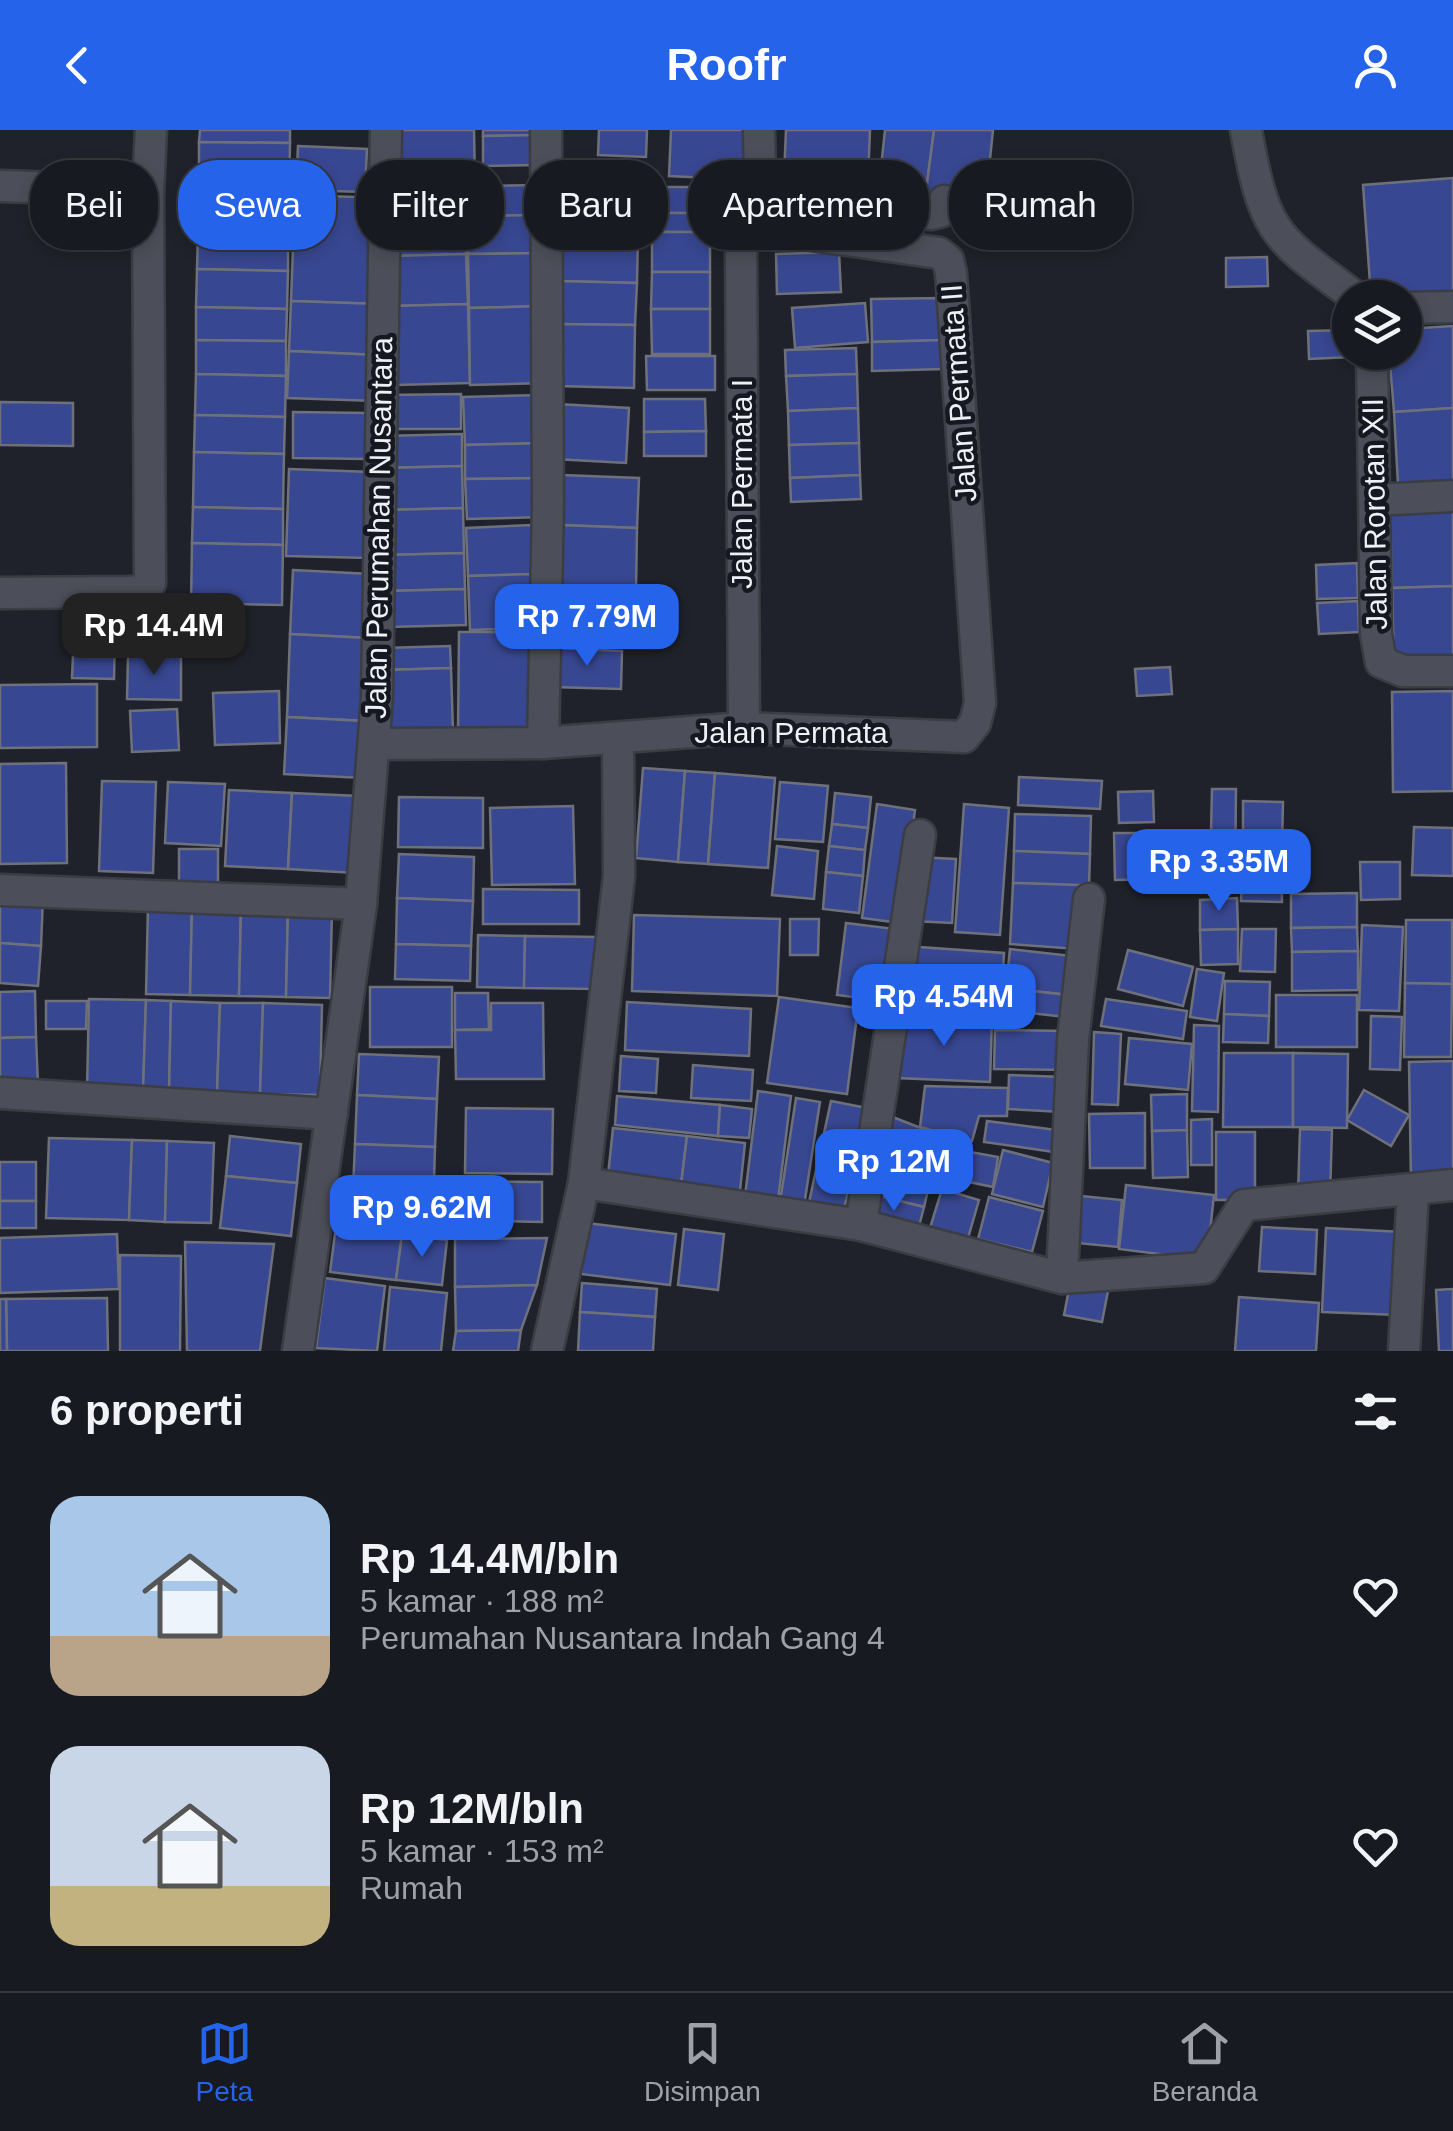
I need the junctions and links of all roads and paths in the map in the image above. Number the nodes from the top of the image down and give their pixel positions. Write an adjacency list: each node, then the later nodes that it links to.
1 (151, 130): 6 (street)
2 (386, 130): 25 (street, Jalan Perumahan Nusantara)
3 (546, 130): 24 (street)
4 (759, 130): 9 (street)
5 (1246, 130): 13 (street)
6 (150, 160)
7 (0, 186): 8 (street)
8 (30, 187)
9 (944, 201)
10 (148, 250): 19 (street)
11 (740, 250): 21 (street, Jalan Permata I)
12 (929, 250): 22 (street, Jalan Permata II)
13 (1333, 280)
14 (1453, 306): 15 (street)
15 (1422, 307)
16 (1372, 370): 18 (street, Jalan Rorotan XII)
17 (1453, 496): 18 (street)
18 (1375, 500): 20 (street, Jalan Rorotan XII)
19 (0, 593)
20 (1453, 672)
21 (744, 728): 22 (street, Jalan Permata); 23 (street, Jalan Permata)
22 (964, 737)
23 (618, 740): 24 (street, Jalan Permata); 32 (street)
24 (543, 743): 25 (street, Jalan Perumahan Nusantara)
25 (373, 750): 29 (street, Jalan Perumahan Nusantara)
26 (920, 835): 35 (street)
27 (0, 890): 29 (street)
28 (1089, 899): 36 (street)
29 (361, 904): 31 (street, Jalan Perumahan Nusantara)
30 (0, 1093): 31 (street)
31 (332, 1114): 37 (street, Jalan Perumahan Nusantara)
32 (584, 1183): 35 (street); 38 (street)
33 (1453, 1185): 34 (street)
34 (1414, 1191): 36 (street); 39 (street)
35 (861, 1224): 36 (street)
36 (1062, 1278)
37 (298, 1351)
38 (547, 1351)
39 (1404, 1351)

